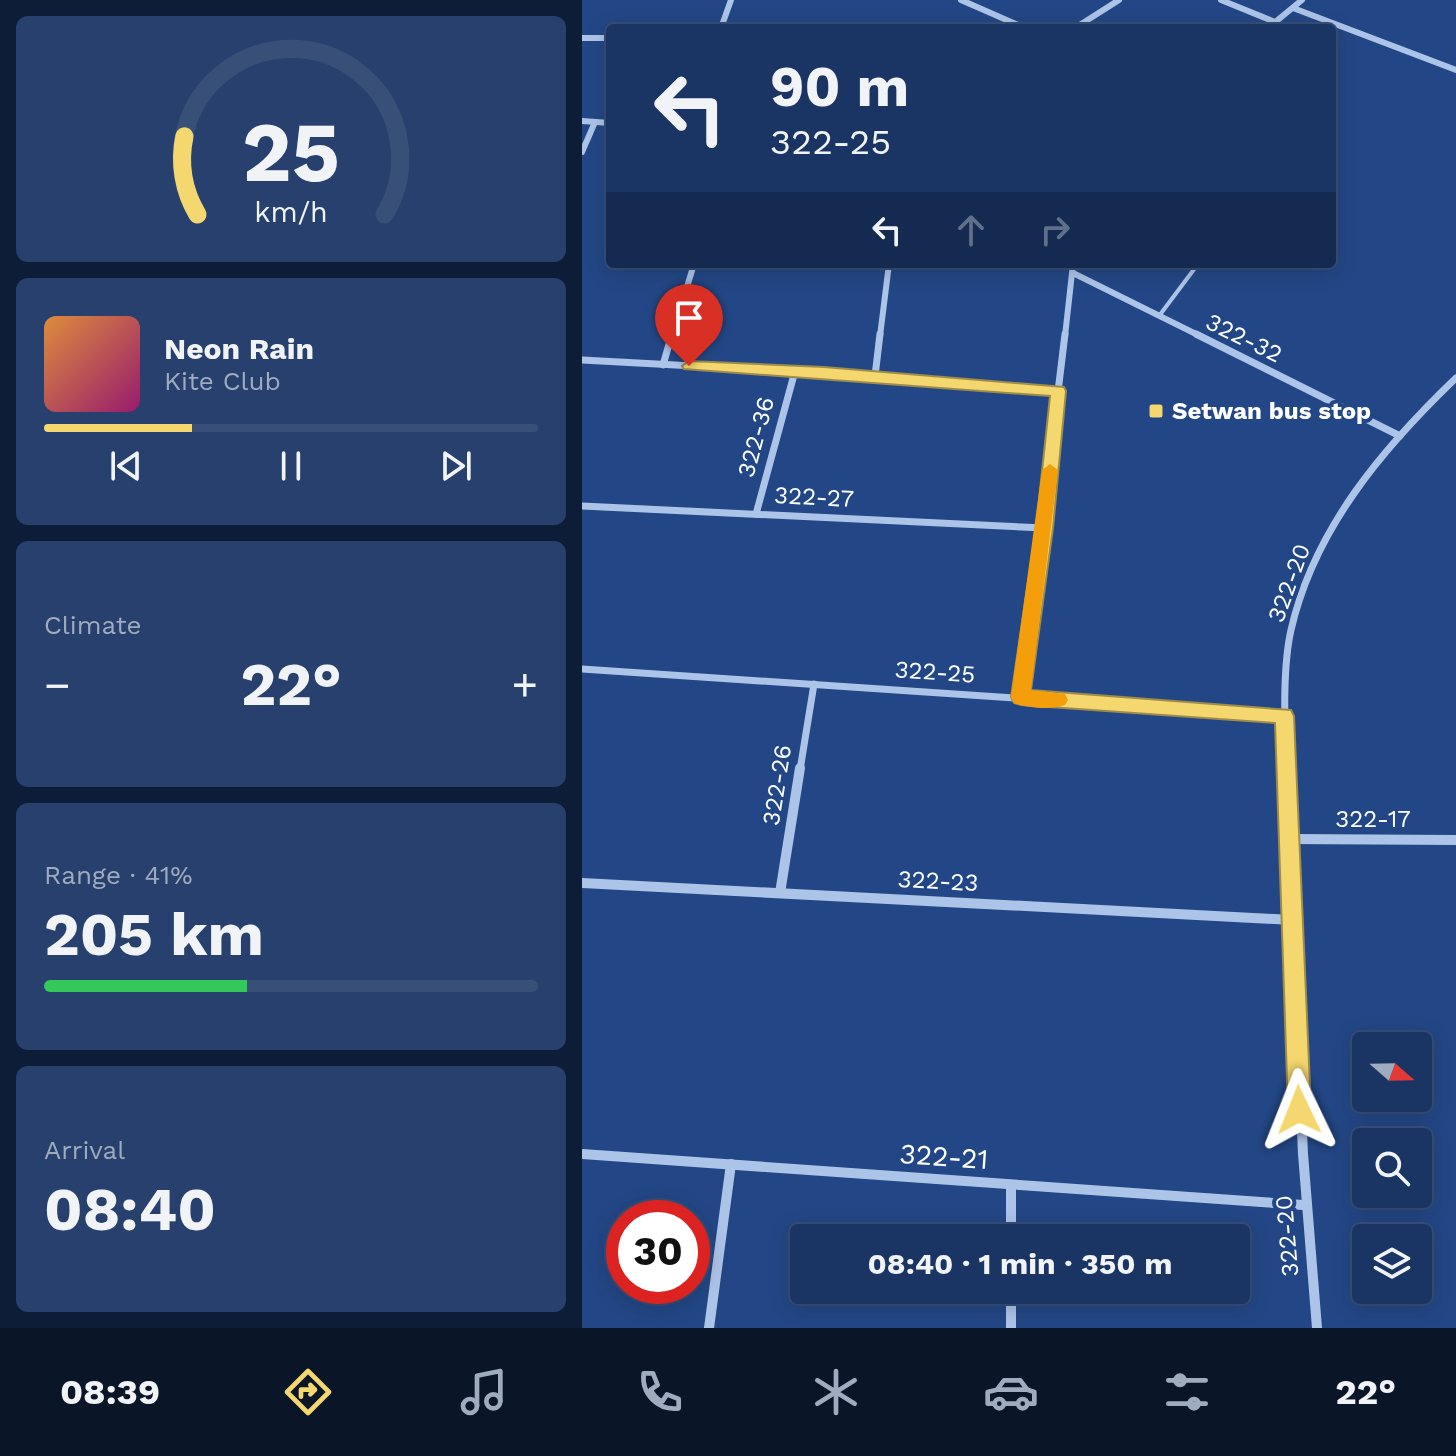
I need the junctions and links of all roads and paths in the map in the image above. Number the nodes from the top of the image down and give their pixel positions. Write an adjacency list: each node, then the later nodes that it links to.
1 (731, 0): 8 (street)
2 (961, 0): 9 (street)
3 (1119, 0): 10 (street)
4 (1221, 0): 7 (street)
5 (1302, 0): 6 (street)
6 (1293, 8): 7 (street); 12 (street)
7 (1275, 22): 11 (street)
8 (722, 24)
9 (1016, 24)
10 (1081, 24)
11 (1273, 24)
12 (1335, 24)
13 (1336, 24): 16 (street)
14 (582, 38): 15 (street)
15 (606, 38)
16 (1456, 70)
17 (582, 121): 18 (street)
18 (595, 122): 19 (street); 20 (street)
19 (606, 123)
20 (582, 152)
21 (693, 268): 27 (street)
22 (888, 268): 29 (street)
23 (1073, 268): 25 (street, 322-32); 31 (street)
24 (1195, 268): 25 (lane)
25 (1159, 316): 32 (street, 322-32)
26 (582, 360): 27 (street)
27 (663, 365): 28 (street)
28 (795, 371): 29 (street); 34 (street, 322-36)
29 (875, 376): 31 (street)
30 (1456, 378): 32 (street, 322-20)
31 (1058, 391): 35 (street)
32 (1400, 436): 39 (street, 322-20)
33 (582, 506): 34 (street, 322-27)
34 (756, 514): 35 (street, 322-27)
35 (1044, 528): 38 (street)
36 (582, 669): 37 (street, 322-25)
37 (814, 684): 38 (street, 322-25); 43 (street, 322-26)
38 (1021, 697): 39 (street, 322-25)
39 (1284, 716): 40 (street, 322-20)
40 (1289, 839): 41 (street, 322-17); 44 (street, 322-20)
41 (1456, 840)
42 (582, 883): 43 (street, 322-23)
43 (780, 893): 44 (street, 322-23)
44 (1292, 920): 48 (street, 322-20)
45 (582, 1154): 46 (street, 322-21)
46 (731, 1164): 47 (street, 322-21); 51 (street)
47 (1011, 1185): 48 (street, 322-21); 49 (street)
48 (1303, 1205): 53 (street, 322-20)
49 (1011, 1224)
50 (1011, 1304): 52 (street)
51 (709, 1328)
52 (1011, 1328)
53 (1317, 1328)

